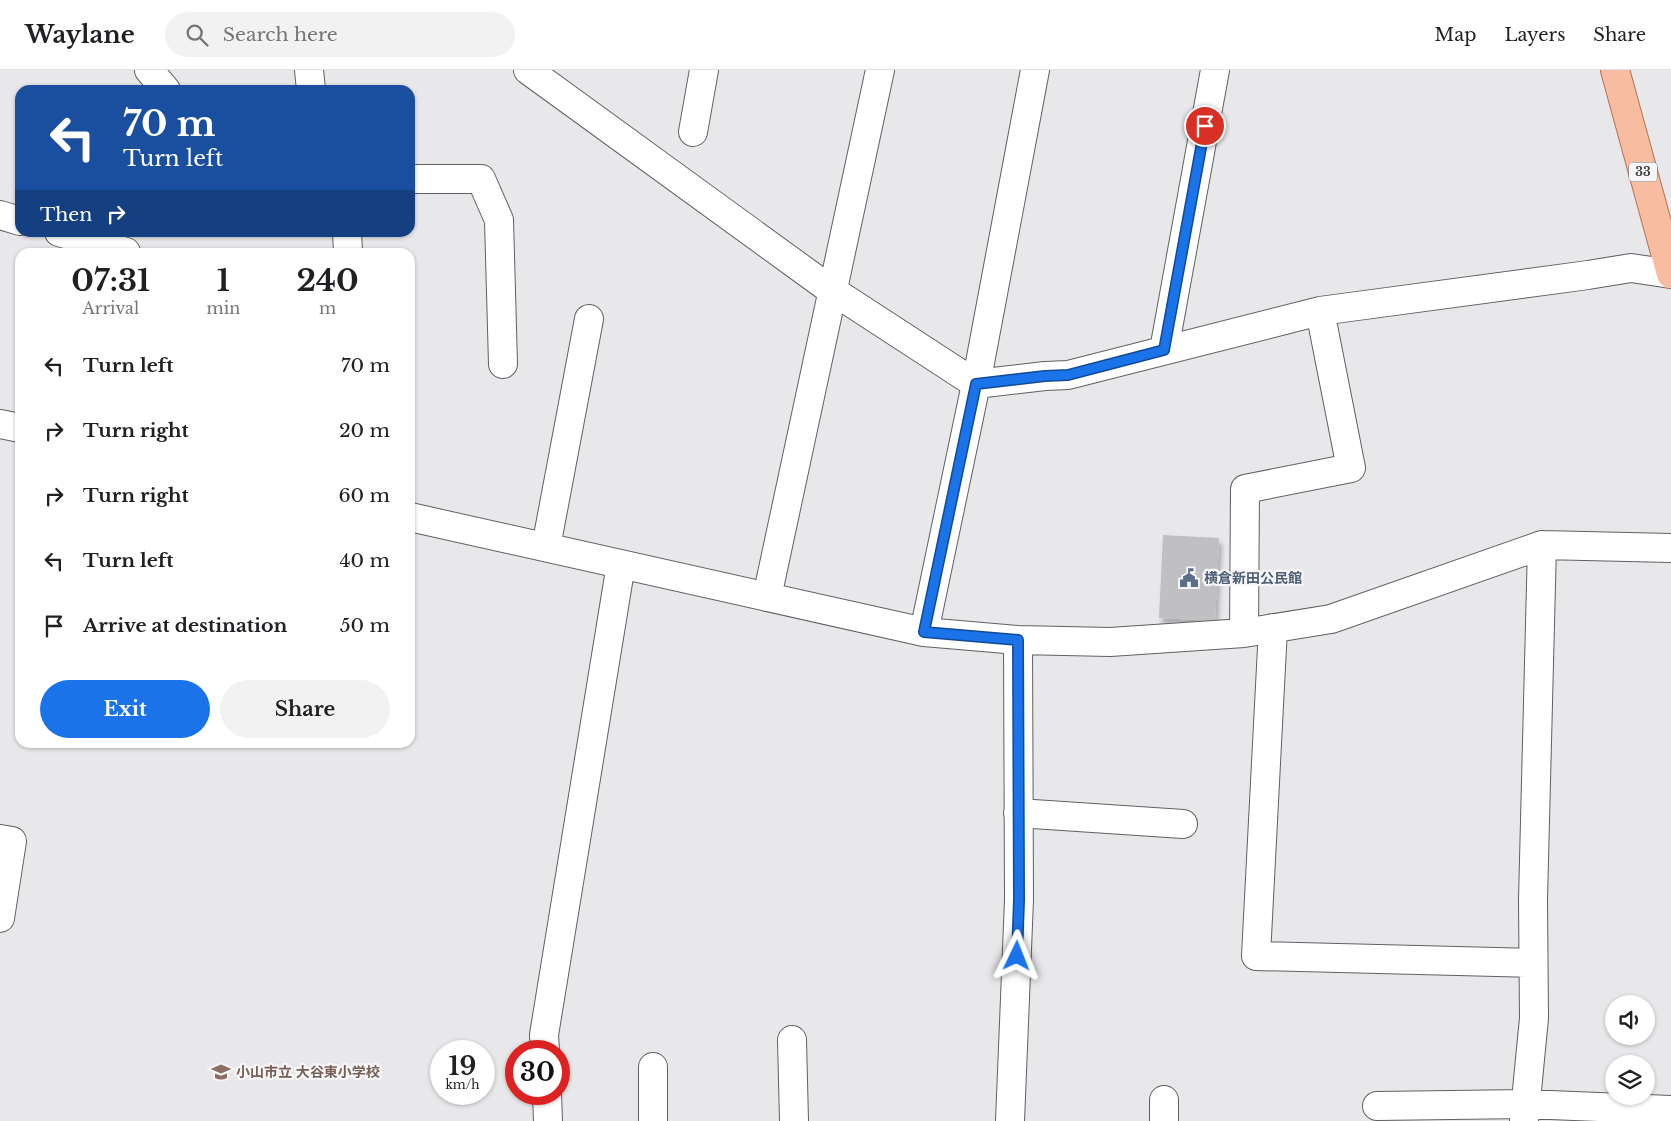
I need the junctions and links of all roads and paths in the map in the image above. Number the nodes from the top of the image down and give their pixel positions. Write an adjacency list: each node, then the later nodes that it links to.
1 (149, 70): 9 (street)
2 (309, 70): 10 (street)
3 (704, 70): 11 (street)
4 (880, 70): 18 (street)
5 (1035, 70): 23 (street)
6 (1215, 70): 21 (street)
7 (1615, 70): 17 (main road, 33)
8 (543, 75): 18 (street)
9 (162, 85)
10 (310, 85)
11 (693, 132)
12 (415, 179): 22 (street)
13 (0, 215): 14 (street)
14 (15, 220)
15 (76, 237): 16 (street)
16 (113, 248)
17 (1671, 274): 19 (street)
18 (832, 291): 23 (street); 31 (street)
19 (1320, 311): 21 (street); 34 (street)
20 (589, 319): 28 (street)
21 (1164, 350): 23 (street)
22 (503, 364)
23 (976, 384): 33 (street)
24 (0, 424): 25 (street)
25 (15, 427)
26 (415, 518): 28 (street)
27 (1542, 545): 29 (street); 32 (street); 40 (street)
28 (546, 548): 30 (street)
29 (1671, 548)
30 (621, 564): 31 (street); 41 (street)
31 (768, 597): 33 (street)
32 (1273, 628): 34 (street); 40 (street)
33 (924, 632): 35 (street)
34 (1244, 633): 35 (street)
35 (1018, 640): 36 (street)
36 (1018, 813): 37 (street); 51 (street)
37 (1183, 824)
38 (0, 839): 39 (street)
39 (0, 918)
40 (1533, 964): 47 (street)
41 (544, 1040)
42 (792, 1040): 50 (street)
43 (653, 1066): 49 (street)
44 (547, 1105): 48 (street)
45 (1377, 1106): 47 (street)
46 (1671, 1110): 47 (street)
47 (1525, 1113)
48 (548, 1121)
49 (653, 1121)
50 (794, 1121)
51 (1010, 1121)

